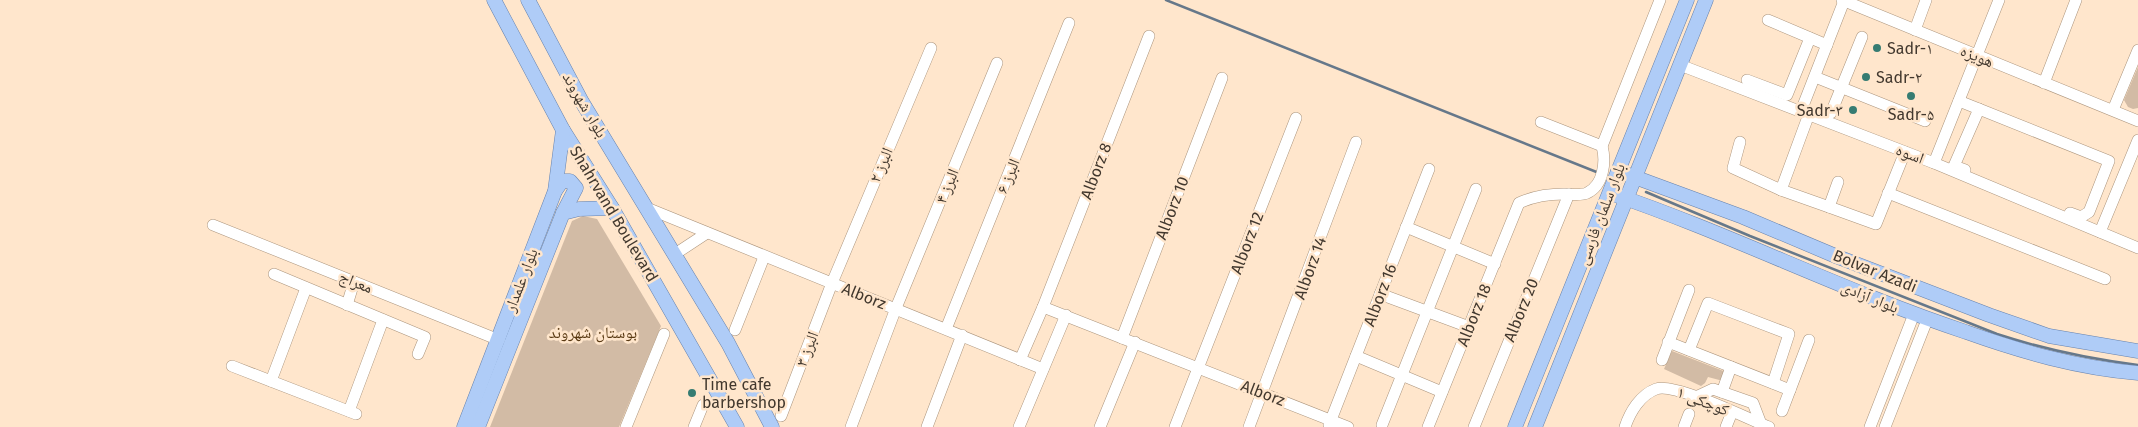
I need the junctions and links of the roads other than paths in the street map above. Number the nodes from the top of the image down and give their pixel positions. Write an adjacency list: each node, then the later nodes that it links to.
1 (494, 0): 37 (main road, Shahrvand Boulevard)
2 (528, 0): 59 (main road, بلوار شهروند)
3 (1660, 0): 43 (street)
4 (1687, 0): 38 (main road, بلوار سلمان فارسی)
5 (1706, 0): 22 (main road, بلوار سلمان فارسی)
6 (1843, 0): 10 (street, هویزه); 17 (street)
7 (1926, 0): 13 (street)
8 (1999, 0): 20 (street)
9 (2076, 0): 26 (street)
10 (1861, 4): 13 (street, هویزه)
11 (1768, 20): 15 (street)
12 (1069, 23): 87 (street, البرز ۶)
13 (1914, 30): 20 (street, هویزه)
14 (1149, 36): 80 (street, Alborz 8)
15 (1810, 38): 17 (street); 25 (street)
16 (1862, 38): 27 (street)
17 (1827, 45): 23 (street)
18 (931, 48): 75 (street, البرز ۲)
19 (2138, 50): 30 (street)
20 (1978, 56): 26 (street, هویزه); 28 (street)
21 (997, 63): 81 (street, البرز ۴)
22 (1680, 65): 31 (street, اسوه); 39 (main road, بلوار سلمان فارسی)
23 (1815, 77): 27 (street); 31 (street)
24 (1222, 78): 92 (street, Alborz 10)
25 (1747, 80)
26 (2044, 83): 30 (street, هویزه)
27 (1841, 87): 32 (street); 34 (street)
28 (1959, 101): 29 (street); 45 (street)
29 (1978, 109): 29 (street)
30 (2113, 110): 35 (street, هویزه)
31 (1805, 113): 44 (street, اسوه); 51 (street)
32 (1830, 113)
33 (1296, 118): 107 (street, Alborz 12)
34 (1925, 121)
35 (2138, 121)
36 (1541, 122): 43 (street)
37 (563, 130): 52 (main road, بلوار علمدار); 58 (main road, Shahrvand Boulevard)
38 (1634, 132): 39 (main road); 47 (main road, بلوار سلمان فارسی)
39 (1650, 138): 48 (main road, بلوار سلمان فارسی)
40 (2138, 140): 63 (street)
41 (1356, 142): 115 (street, Alborz 14)
42 (1740, 142): 51 (street)
43 (1602, 146): 55 (street)
44 (1905, 152): 45 (street, اسوه); 54 (street)
45 (1934, 163): 63 (street, اسوه)
46 (1428, 169): 62 (street, Alborz 16)
47 (1618, 171): 48 (main road, Bolvar Azadi); 53 (main road, بلوار سلمان فارسی)
48 (1635, 176): 56 (main road, بلوار سلمان فارسی); 99 (main road, Bolvar Azadi)
49 (1838, 182): 57 (street)
50 (1476, 189): 67 (street)
51 (1781, 190): 57 (street)
52 (555, 191): 60 (main road, بلوار علمدار); 93 (main road, بلوار علمدار)
53 (1610, 193): 56 (main road, بلوار آزادی); 65 (main road, بلوار سلمان فارسی)
54 (1888, 193): 57 (street); 73 (street)
55 (1569, 194): 71 (street, Alborz 18); 142 (street, Alborz 20)
56 (1626, 198): 66 (main road, بلوار سلمان فارسی); 84 (main road, بلوار آزادی)
57 (1829, 207)
58 (612, 208): 60 (main road); 123 (main road, Shahrvand Boulevard)
59 (647, 208): 64 (street, Alborz); 69 (main road, Shahrvand Boulevard)
60 (563, 213): 128 (main road, بلوار علمدار)
61 (213, 225): 74 (street, معراج)
62 (1406, 227): 67 (street); 78 (street, Alborz 16)
63 (2100, 232): 68 (street, اسوه)
64 (707, 233): 69 (street); 70 (street, Alborz)
65 (1594, 234): 66 (main road); 143 (main road, بلوار سلمان فارسی)
66 (1610, 240): 144 (main road, بلوار سلمان فارسی)
67 (1453, 247): 71 (street); 82 (street)
68 (2138, 248)
69 (675, 254): 117 (main road, Shahrvand Boulevard)
70 (764, 257): 75 (street, Alborz); 88 (street)
71 (1494, 264): 86 (street, Alborz 18)
72 (274, 274): 76 (street)
73 (2104, 279)
74 (354, 282): 79 (street); 93 (street, معراج)
75 (832, 283): 81 (street, Alborz); 122 (street, البرز ۳)
76 (306, 288): 79 (street); 110 (street)
77 (1689, 290): 97 (street)
78 (1380, 294): 82 (street); 101 (street, Alborz 16)
79 (347, 304): 85 (street)
80 (1043, 307): 83 (street, Alborz); 102 (street)
81 (896, 308): 87 (street, Alborz); 134 (street, البرز ۴)
82 (1427, 312): 86 (street); 109 (street)
83 (1066, 315): 92 (street, Alborz); 106 (street)
84 (1921, 317): 91 (street); 95 (street); 108 (main road, بلوار آزادی)
85 (383, 320): 100 (street); 110 (street)
86 (1469, 327): 113 (street, Alborz 18)
87 (946, 329): 90 (street, Alborz)
88 (735, 330)
89 (664, 334): 129 (street)
90 (962, 335): 102 (street, Alborz); 135 (street)
91 (1906, 336): 95 (street); 148 (street)
92 (1122, 338): 96 (street, Alborz)
93 (499, 340): 127 (main road, بلوار علمدار)
94 (1809, 340): 112 (street)
95 (1919, 341): 149 (street)
96 (1135, 342): 107 (street, Alborz); 137 (street)
97 (1668, 342): 98 (street); 103 (street)
98 (1689, 350): 105 (street); 111 (street)
99 (2138, 351)
100 (418, 354)
101 (1356, 356): 109 (street); 124 (street, Alborz 16)
102 (1020, 360): 106 (street, Alborz)
103 (1662, 360)
104 (232, 366): 110 (street)
105 (1731, 367): 111 (street); 114 (street)
106 (1043, 368): 136 (street)
107 (1199, 369): 115 (street, Alborz); 138 (street, Alborz 12)
108 (2138, 373)
109 (1402, 375): 113 (street); 125 (street)
110 (271, 382)
111 (1773, 383): 112 (street)
112 (1790, 390): 119 (street)
113 (1442, 392): 141 (street, Alborz 18)
114 (1722, 392): 116 (street); 126 (street)
115 (1263, 394): 124 (street, Alborz); 139 (street, Alborz 14)
116 (1696, 397): 120 (street, کوچکی ۱); 145 (street, کوچکی ۱)
117 (757, 400): 132 (main road); 133 (main road)
118 (703, 405): 130 (street)
119 (1782, 411)
120 (1732, 412): 126 (street, کوچکی ۱); 147 (street)
121 (1689, 414): 146 (street)
122 (781, 416)
123 (734, 421): 131 (main road, Shahrvand Boulevard)
124 (1329, 424): 140 (street, Alborz)
125 (1382, 425)
126 (1765, 425)
127 (464, 427)
128 (478, 427)
129 (626, 427)
130 (694, 427)
131 (742, 427)
132 (758, 427)
133 (772, 427)
134 (851, 427)
135 (927, 427)
136 (1020, 427)
137 (1100, 427)
138 (1175, 427)
139 (1249, 427)
140 (1348, 427)
141 (1428, 427)
142 (1474, 427)
143 (1515, 427)
144 (1535, 427)
145 (1625, 427)
146 (1684, 427)
147 (1726, 427)
148 (1870, 427)
149 (1886, 427)

